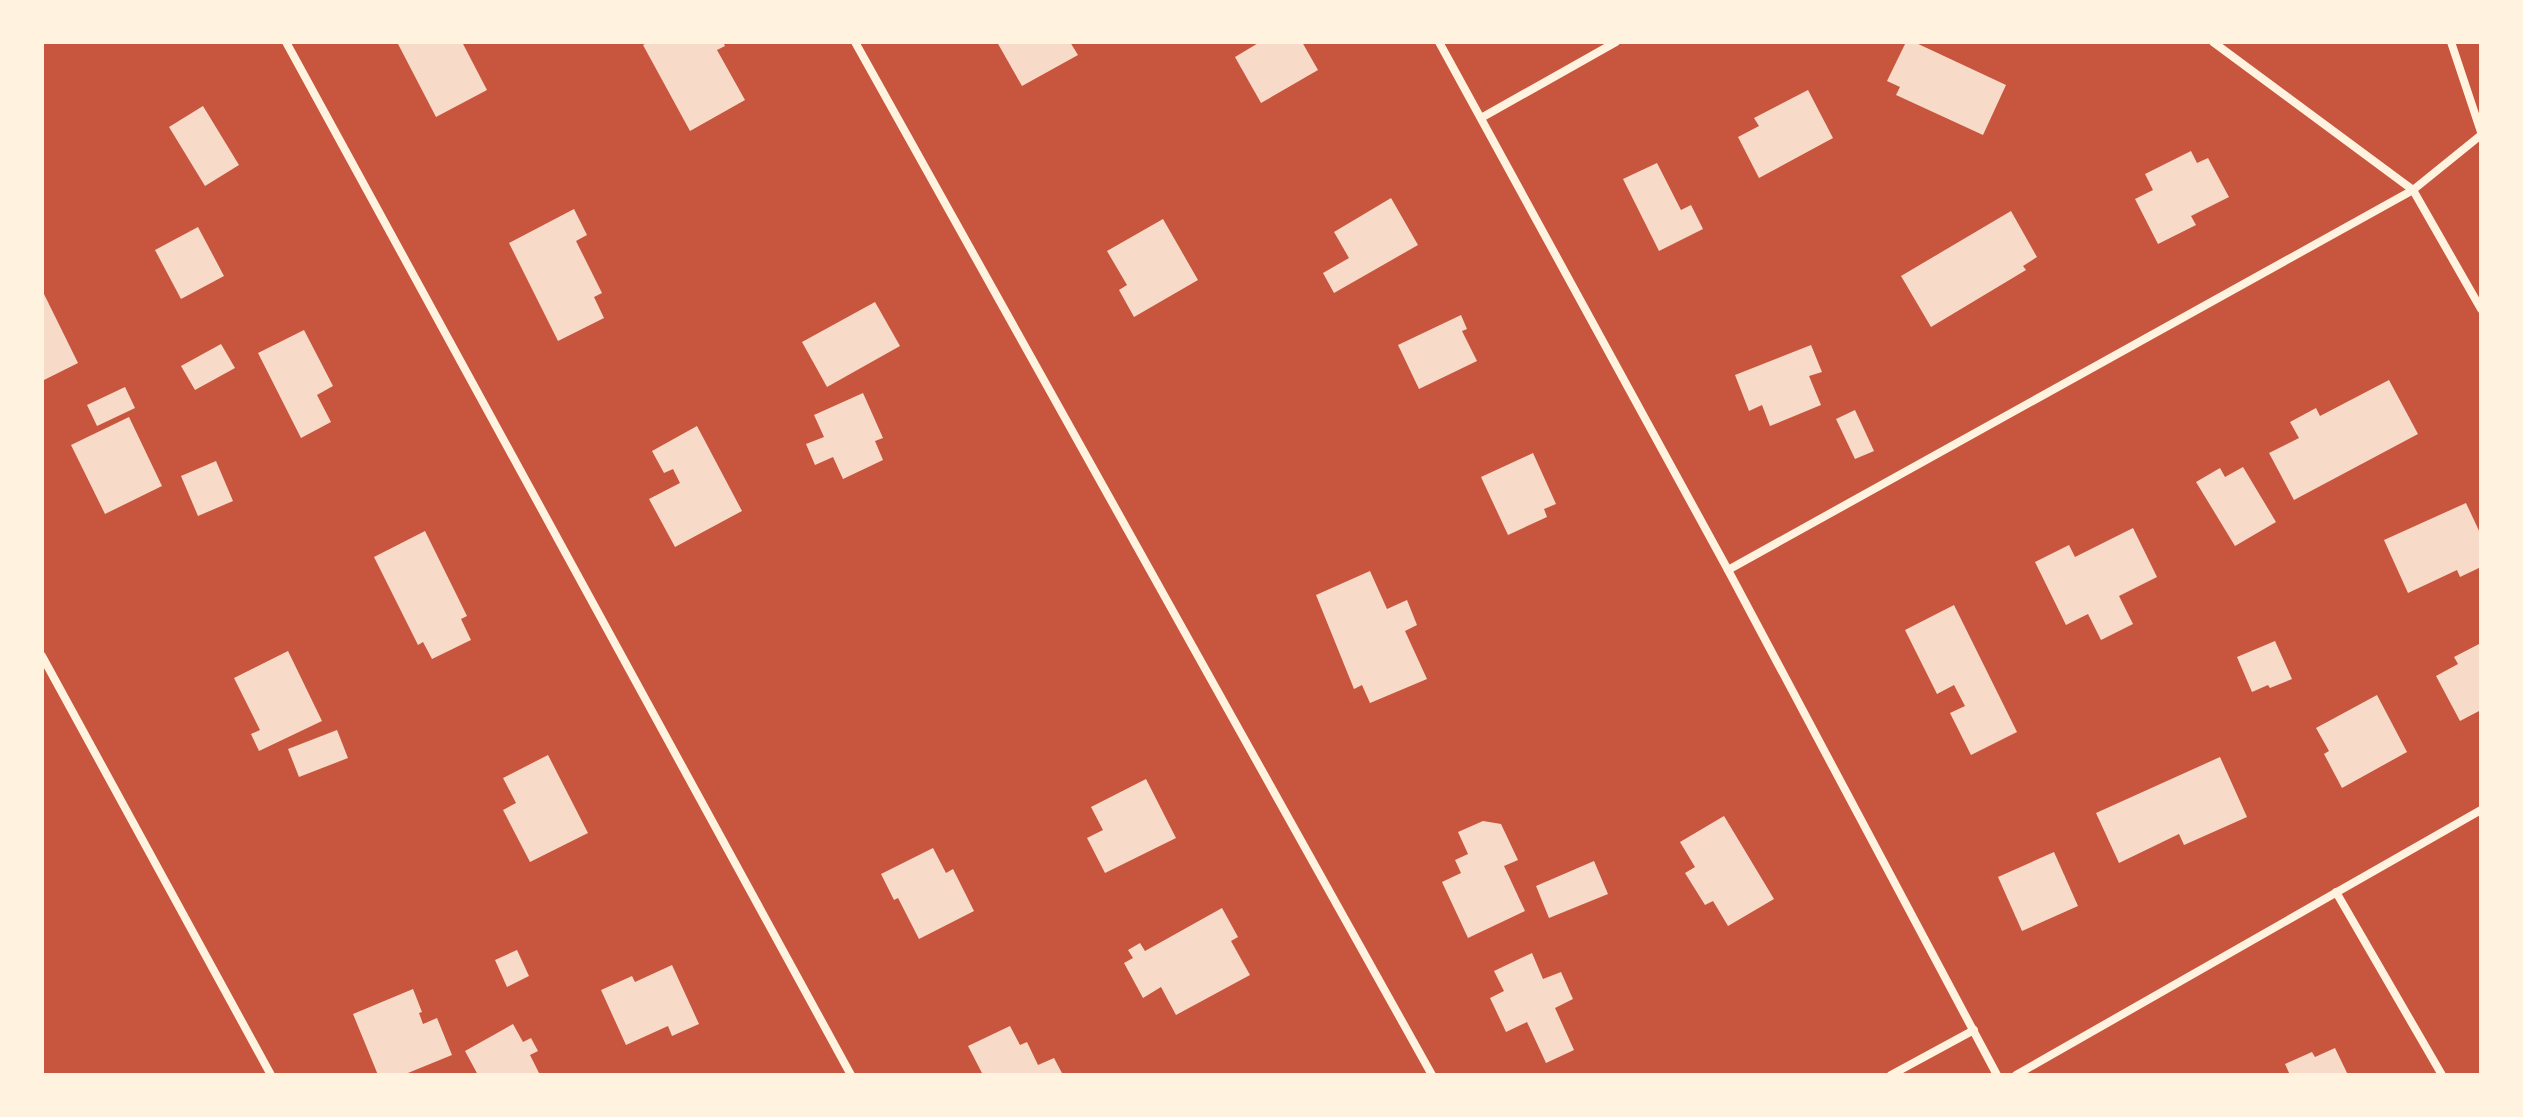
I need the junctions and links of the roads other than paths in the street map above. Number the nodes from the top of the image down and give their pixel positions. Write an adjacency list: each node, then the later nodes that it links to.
1 (286, 42): 17 (street)
2 (855, 42): 18 (street)
3 (1439, 42): 7 (street)
4 (1616, 42): 7 (street)
5 (2213, 42): 9 (street)
6 (2451, 42): 8 (street)
7 (1481, 118): 11 (street)
8 (2481, 133): 9 (street)
9 (2413, 190): 10 (street); 11 (street)
10 (2481, 309)
11 (1728, 570): 15 (street)
12 (42, 656): 16 (street)
13 (2481, 810): 14 (street)
14 (2336, 892): 21 (street); 22 (street)
15 (1974, 1030): 19 (street); 20 (street)
16 (271, 1075)
17 (851, 1075)
18 (1432, 1075)
19 (1891, 1075)
20 (1997, 1075)
21 (2016, 1075)
22 (2442, 1075)

